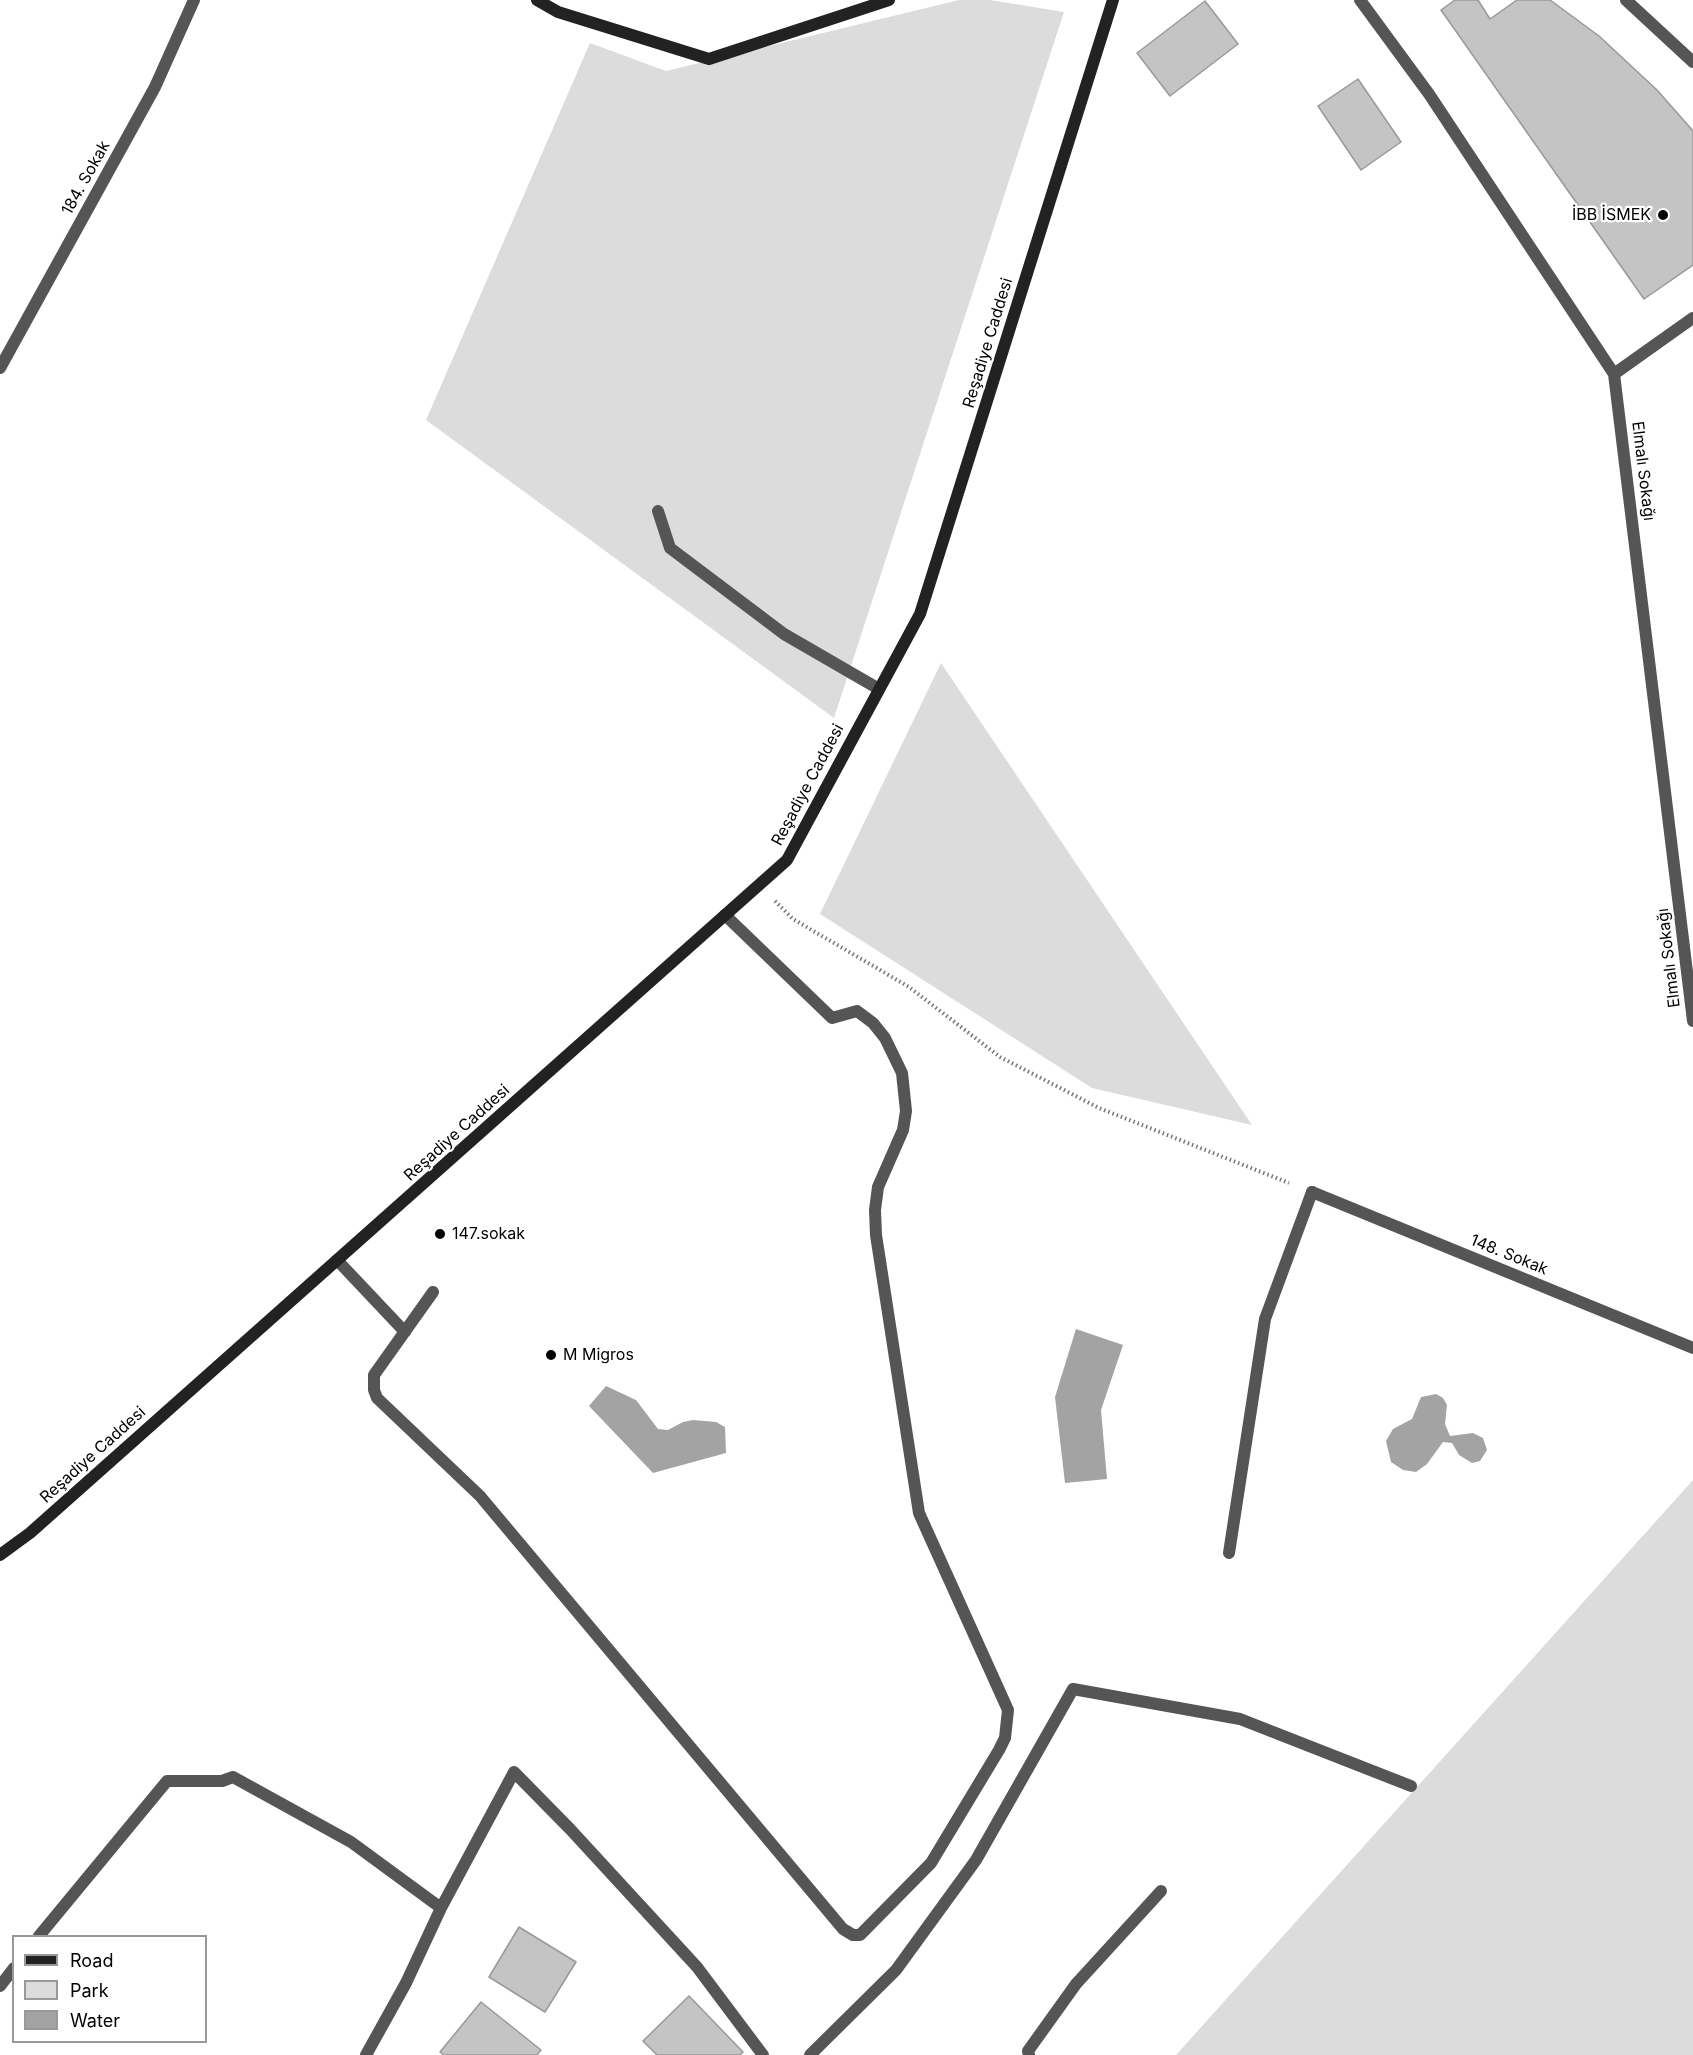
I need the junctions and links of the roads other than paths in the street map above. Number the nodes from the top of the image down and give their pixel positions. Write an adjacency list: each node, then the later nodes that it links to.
1 (194, 0): 10 (street, 184. Sokak)
2 (537, 0): 7 (main road)
3 (889, 0): 7 (main road)
4 (1113, 0): 13 (main road, Reşadiye Caddesi)
5 (1360, 0): 11 (street, Elmalı Sokağı)
6 (1626, 0): 8 (street)
7 (555, 6)
8 (1693, 62)
9 (1693, 318): 11 (street)
10 (0, 368)
11 (1614, 374): 15 (street, Elmalı Sokağı)
12 (658, 511): 13 (street)
13 (879, 689): 14 (main road, Reşadiye Caddesi)
14 (724, 915): 16 (main road, Reşadiye Caddesi); 18 (street)
15 (1693, 1022)
16 (338, 1260): 18 (street); 21 (main road, Reşadiye Caddesi)
17 (433, 1292): 18 (street)
18 (405, 1332)
19 (1693, 1348): 20 (street, 148. Sokak)
20 (1229, 1553)
21 (0, 1555)
22 (1411, 1786): 30 (street)
23 (1161, 1891): 31 (street)
24 (441, 1908): 25 (street); 28 (street); 29 (street)
25 (40, 1935)
26 (12, 1971): 27 (street)
27 (0, 1986)
28 (366, 2055)
29 (763, 2055)
30 (810, 2055)
31 (1029, 2055)

